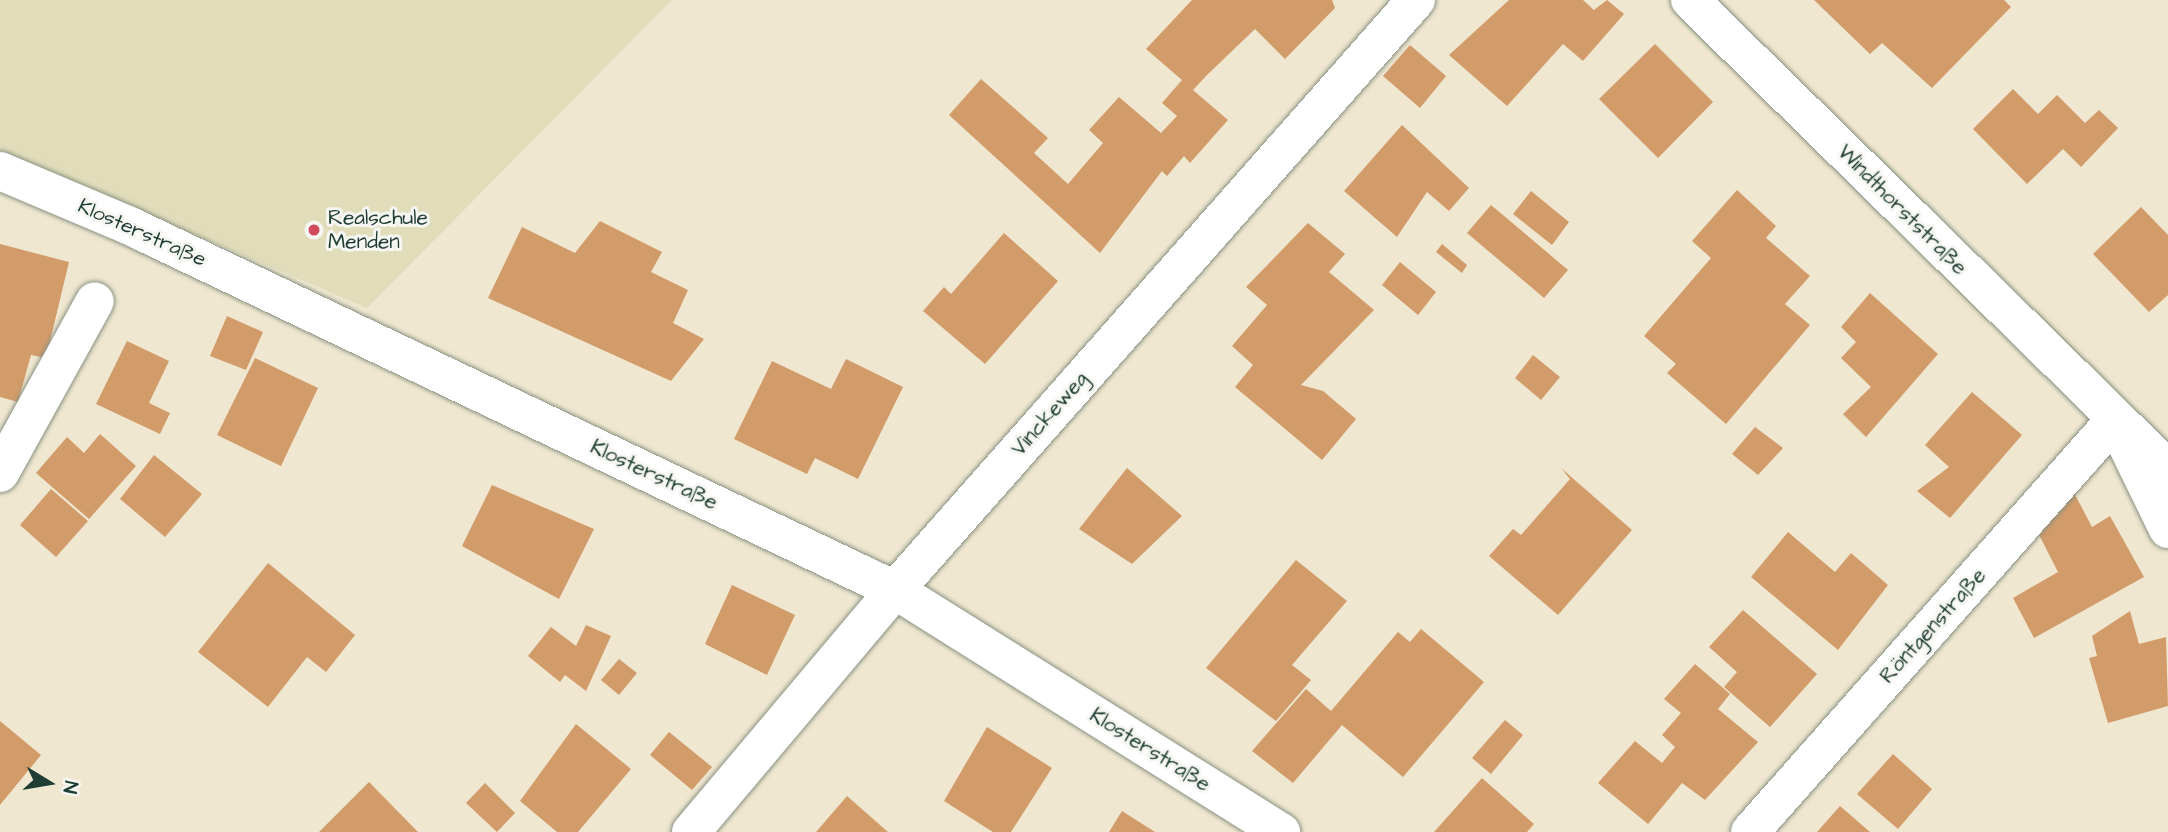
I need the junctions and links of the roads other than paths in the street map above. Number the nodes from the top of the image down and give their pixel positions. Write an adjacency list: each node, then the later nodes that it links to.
1 (1416, 0): 9 (street, Vinckeweg)
2 (1690, 0): 5 (street, Windthorststraße)
3 (0, 171): 9 (street, Klosterstraße)
4 (95, 301): 7 (street)
5 (2115, 420): 6 (street, Windthorststraße); 8 (street, Windthorststraße); 12 (street, Röntgenstraße)
6 (2168, 469)
7 (0, 473)
8 (2168, 528)
9 (895, 590): 10 (street, Vinckeweg); 11 (street, Klosterstraße)
10 (691, 832)
11 (1281, 832)
12 (1751, 832)

